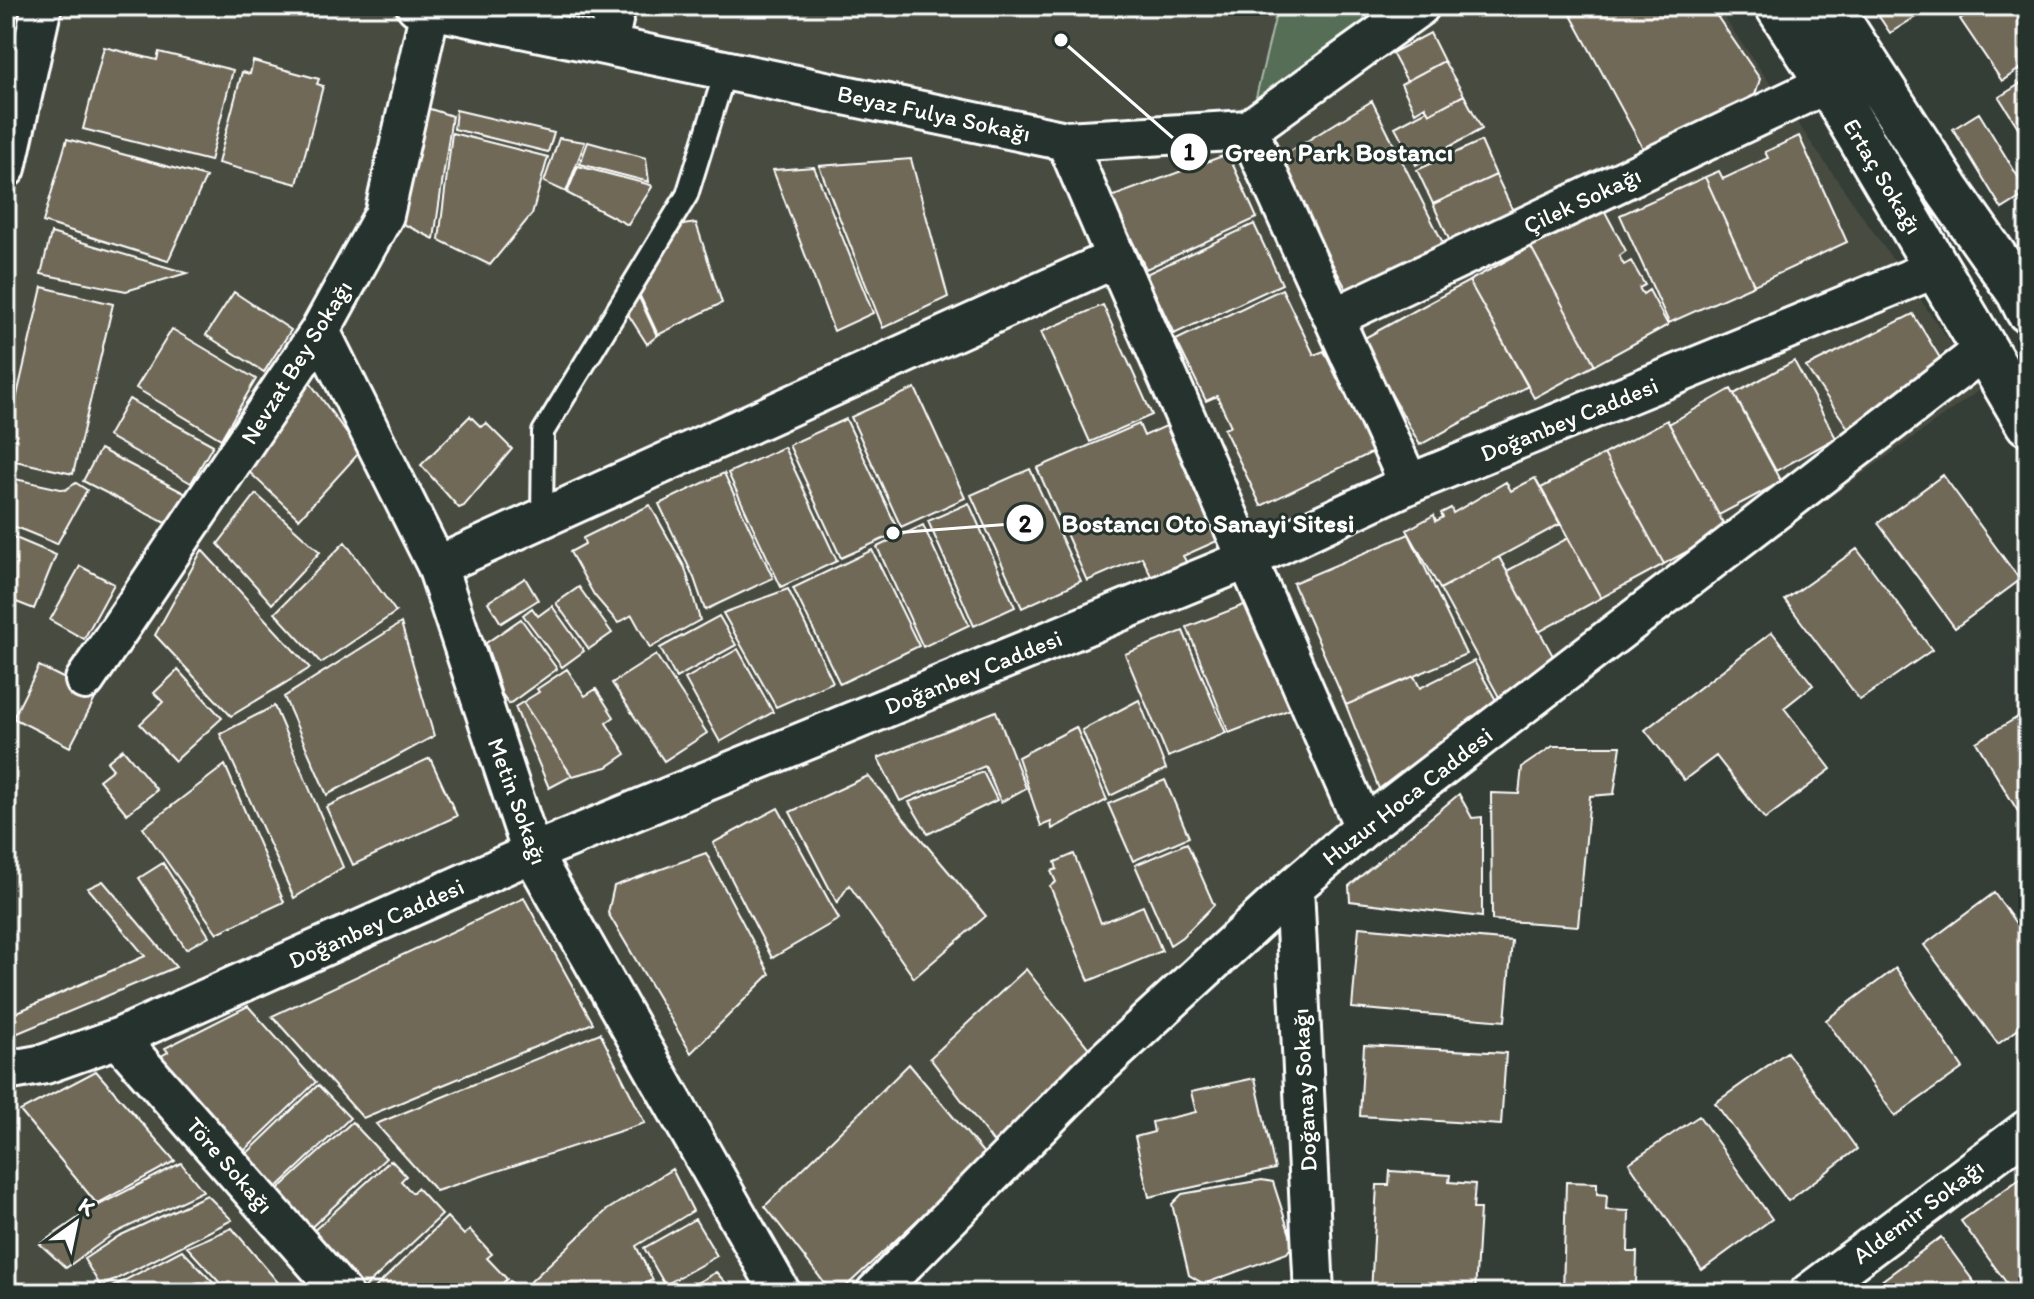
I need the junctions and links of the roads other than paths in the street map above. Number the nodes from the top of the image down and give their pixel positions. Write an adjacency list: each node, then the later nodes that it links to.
1 (42, 6): 12 (street)
2 (616, 6): 7 (street)
3 (1420, 6): 10 (street)
4 (1778, 6): 9 (street, Ertaç Sokağı)
5 (1829, 6): 15 (street, Ertaç Sokağı)
6 (423, 8): 7 (street, Beyaz Fulya Sokağı); 17 (street, Nevzat Bey Sokağı)
7 (608, 44): 8 (street, Beyaz Fulya Sokağı)
8 (726, 69): 11 (street, Beyaz Fulya Sokağı); 21 (lane)
9 (1828, 83): 14 (street, Ertaç Sokağı); 16 (street, Çilek Sokağı)
10 (1248, 130): 11 (street, Beyaz Fulya Sokağı); 16 (street)
11 (1066, 141): 13 (street)
12 (6, 168)
13 (1116, 258): 21 (street); 22 (street)
14 (1939, 267): 15 (street); 18 (street, Ertaç Sokağı); 20 (street, Doğanbey Caddesi)
15 (2026, 304): 18 (street)
16 (1335, 317): 20 (street)
17 (320, 331): 23 (street, Metin Sokağı); 24 (street, Nevzat Bey Sokağı)
18 (1984, 350): 19 (street, Ertaç Sokağı); 25 (street, Huzur Hoca Caddesi)
19 (2028, 423)
20 (1409, 484): 22 (street, Doğanbey Caddesi)
21 (542, 519): 23 (street)
22 (1248, 559): 25 (street); 26 (street, Doğanbey Caddesi)
23 (437, 566): 26 (street, Metin Sokağı)
24 (85, 680)
25 (1364, 827): 27 (street, Huzur Hoca Caddesi)
26 (532, 853): 28 (street, Doğanbey Caddesi); 32 (street, Metin Sokağı)
27 (1294, 887): 33 (street, Huzur Hoca Caddesi); 34 (street, Doğanay Sokağı)
28 (118, 1038): 29 (street, Doğanbey Caddesi); 31 (street, Töre Sokağı)
29 (6, 1071)
30 (2028, 1129): 35 (street, Aldemir Sokağı)
31 (342, 1293)
32 (781, 1293)
33 (875, 1293)
34 (1314, 1293)
35 (1809, 1293)

